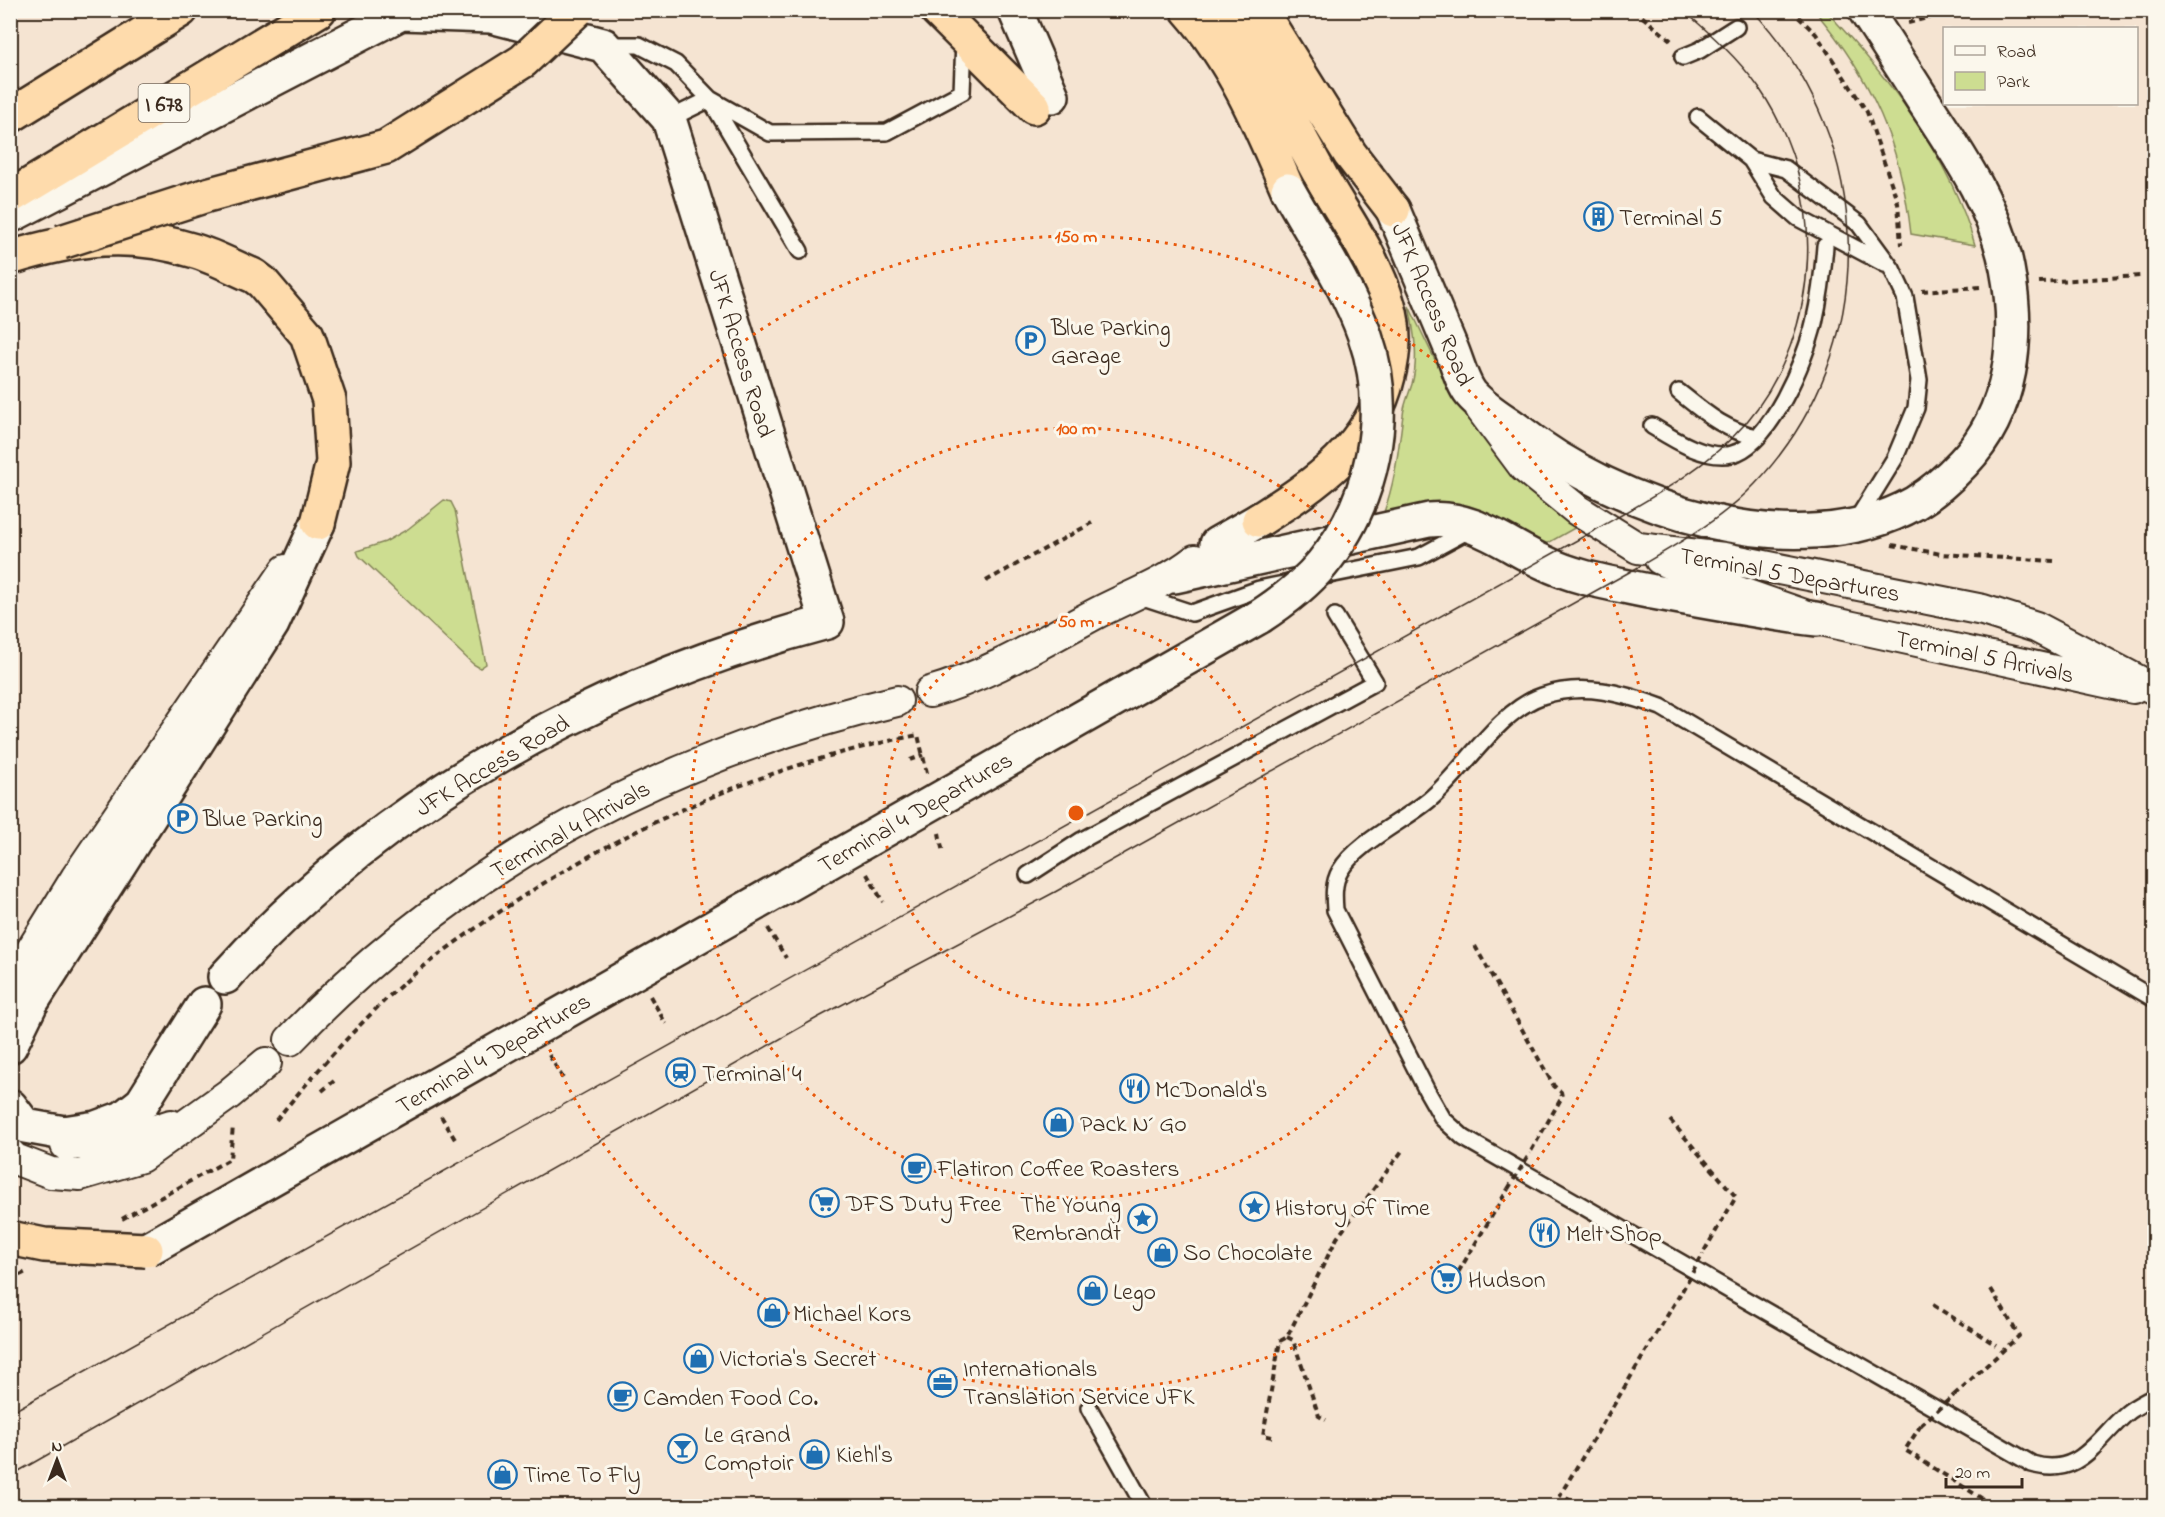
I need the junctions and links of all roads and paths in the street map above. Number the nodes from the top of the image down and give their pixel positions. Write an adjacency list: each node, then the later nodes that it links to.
1 (181, 10): 21 (highway)
2 (319, 10): 26 (highway, I 678)
3 (578, 10): 29 (highway, bridge)
4 (937, 10): 16 (highway)
5 (1015, 10): 20 (street)
6 (1188, 10): 25 (highway)
7 (1219, 10): 42 (highway)
8 (1260, 10): 27 (highway)
9 (1634, 10): 18 (path)
10 (1791, 10): 31 (path)
11 (1865, 10): 36 (street, JFK Access Road)
12 (1959, 10): 14 (path)
13 (404, 12): 17 (street); 28 (street)
14 (1903, 25)
15 (1736, 27): 18 (lane)
16 (964, 39): 19 (lane); 20 (highway)
17 (603, 45): 19 (lane); 23 (street, JFK Access Road)
18 (1681, 52)
19 (710, 99): 23 (lane); 32 (lane)
20 (1043, 101)
21 (10, 116)
22 (1698, 117): 24 (lane)
23 (669, 119): 68 (street, JFK Access Road)
24 (1751, 160): 34 (lane); 34 (lane)
25 (1288, 190): 90 (street, Terminal 4 Departures, bridge)
26 (10, 197)
27 (1393, 210): 39 (street, JFK Access Road)
28 (10, 216)
29 (61, 242): 33 (highway); 43 (highway)
30 (1825, 246): 41 (lane)
31 (1901, 248)
32 (800, 251)
33 (10, 258)
34 (1892, 269): 45 (lane)
35 (2140, 276): 36 (path)
36 (2009, 286): 37 (path); 45 (street, JFK Access Road)
37 (1916, 292)
38 (1679, 392): 41 (lane)
39 (1470, 394): 45 (street, JFK Access Road); 49 (street, Terminal 5 Departures)
40 (1652, 426): 41 (lane)
41 (1758, 437)
42 (1259, 520): 47 (street)
43 (318, 523): 69 (street); 75 (street)
44 (1092, 523): 52 (path)
45 (1853, 526)
46 (1475, 527): 51 (street); 53 (lane); 55 (street)
47 (1217, 543): 51 (street)
48 (1889, 544): 50 (path)
49 (1638, 548): 55 (street, Terminal 5 Arrivals); 56 (street, Terminal 5 Departures)
50 (2054, 561)
51 (1175, 576): 53 (street)
52 (986, 581)
53 (1134, 594): 57 (street)
54 (1335, 616): 62 (lane)
55 (1816, 619): 56 (street, Terminal 5 Arrivals)
56 (2154, 690)
57 (930, 692)
58 (897, 701): 74 (street, Terminal 4 Arrivals)
59 (918, 735): 82 (path)
60 (923, 755): 61 (path)
61 (910, 760)
62 (1028, 875)
63 (877, 892): 64 (path)
64 (883, 902)
65 (779, 946): 67 (path)
66 (1475, 946): 93 (path, bridge)
67 (786, 958)
68 (225, 977)
69 (10, 985)
70 (2154, 999): 98 (lane)
71 (204, 1004): 84 (street)
72 (659, 1012): 73 (path)
73 (666, 1024)
74 (290, 1040)
75 (10, 1046)
76 (266, 1063): 84 (street)
77 (557, 1069): 78 (path)
78 (564, 1080)
79 (334, 1081): 80 (path)
80 (322, 1091)
81 (234, 1120): 88 (path)
82 (276, 1120)
83 (1670, 1120): 103 (path, bridge)
84 (15, 1128)
85 (449, 1130): 86 (path)
86 (456, 1141)
87 (1402, 1151): 96 (path)
88 (115, 1222)
89 (10, 1238): 90 (highway, bridge)
90 (146, 1250)
91 (31, 1269): 92 (path)
92 (10, 1280)
93 (1454, 1281)
94 (1991, 1289): 104 (path, bridge)
95 (1933, 1305): 97 (path)
96 (1287, 1337): 100 (path); 101 (path)
97 (1996, 1345)
98 (2154, 1397)
99 (1089, 1408): 102 (lane)
100 (1326, 1420)
101 (1272, 1437)
102 (1144, 1506)
103 (1581, 1506)
104 (1989, 1506)

